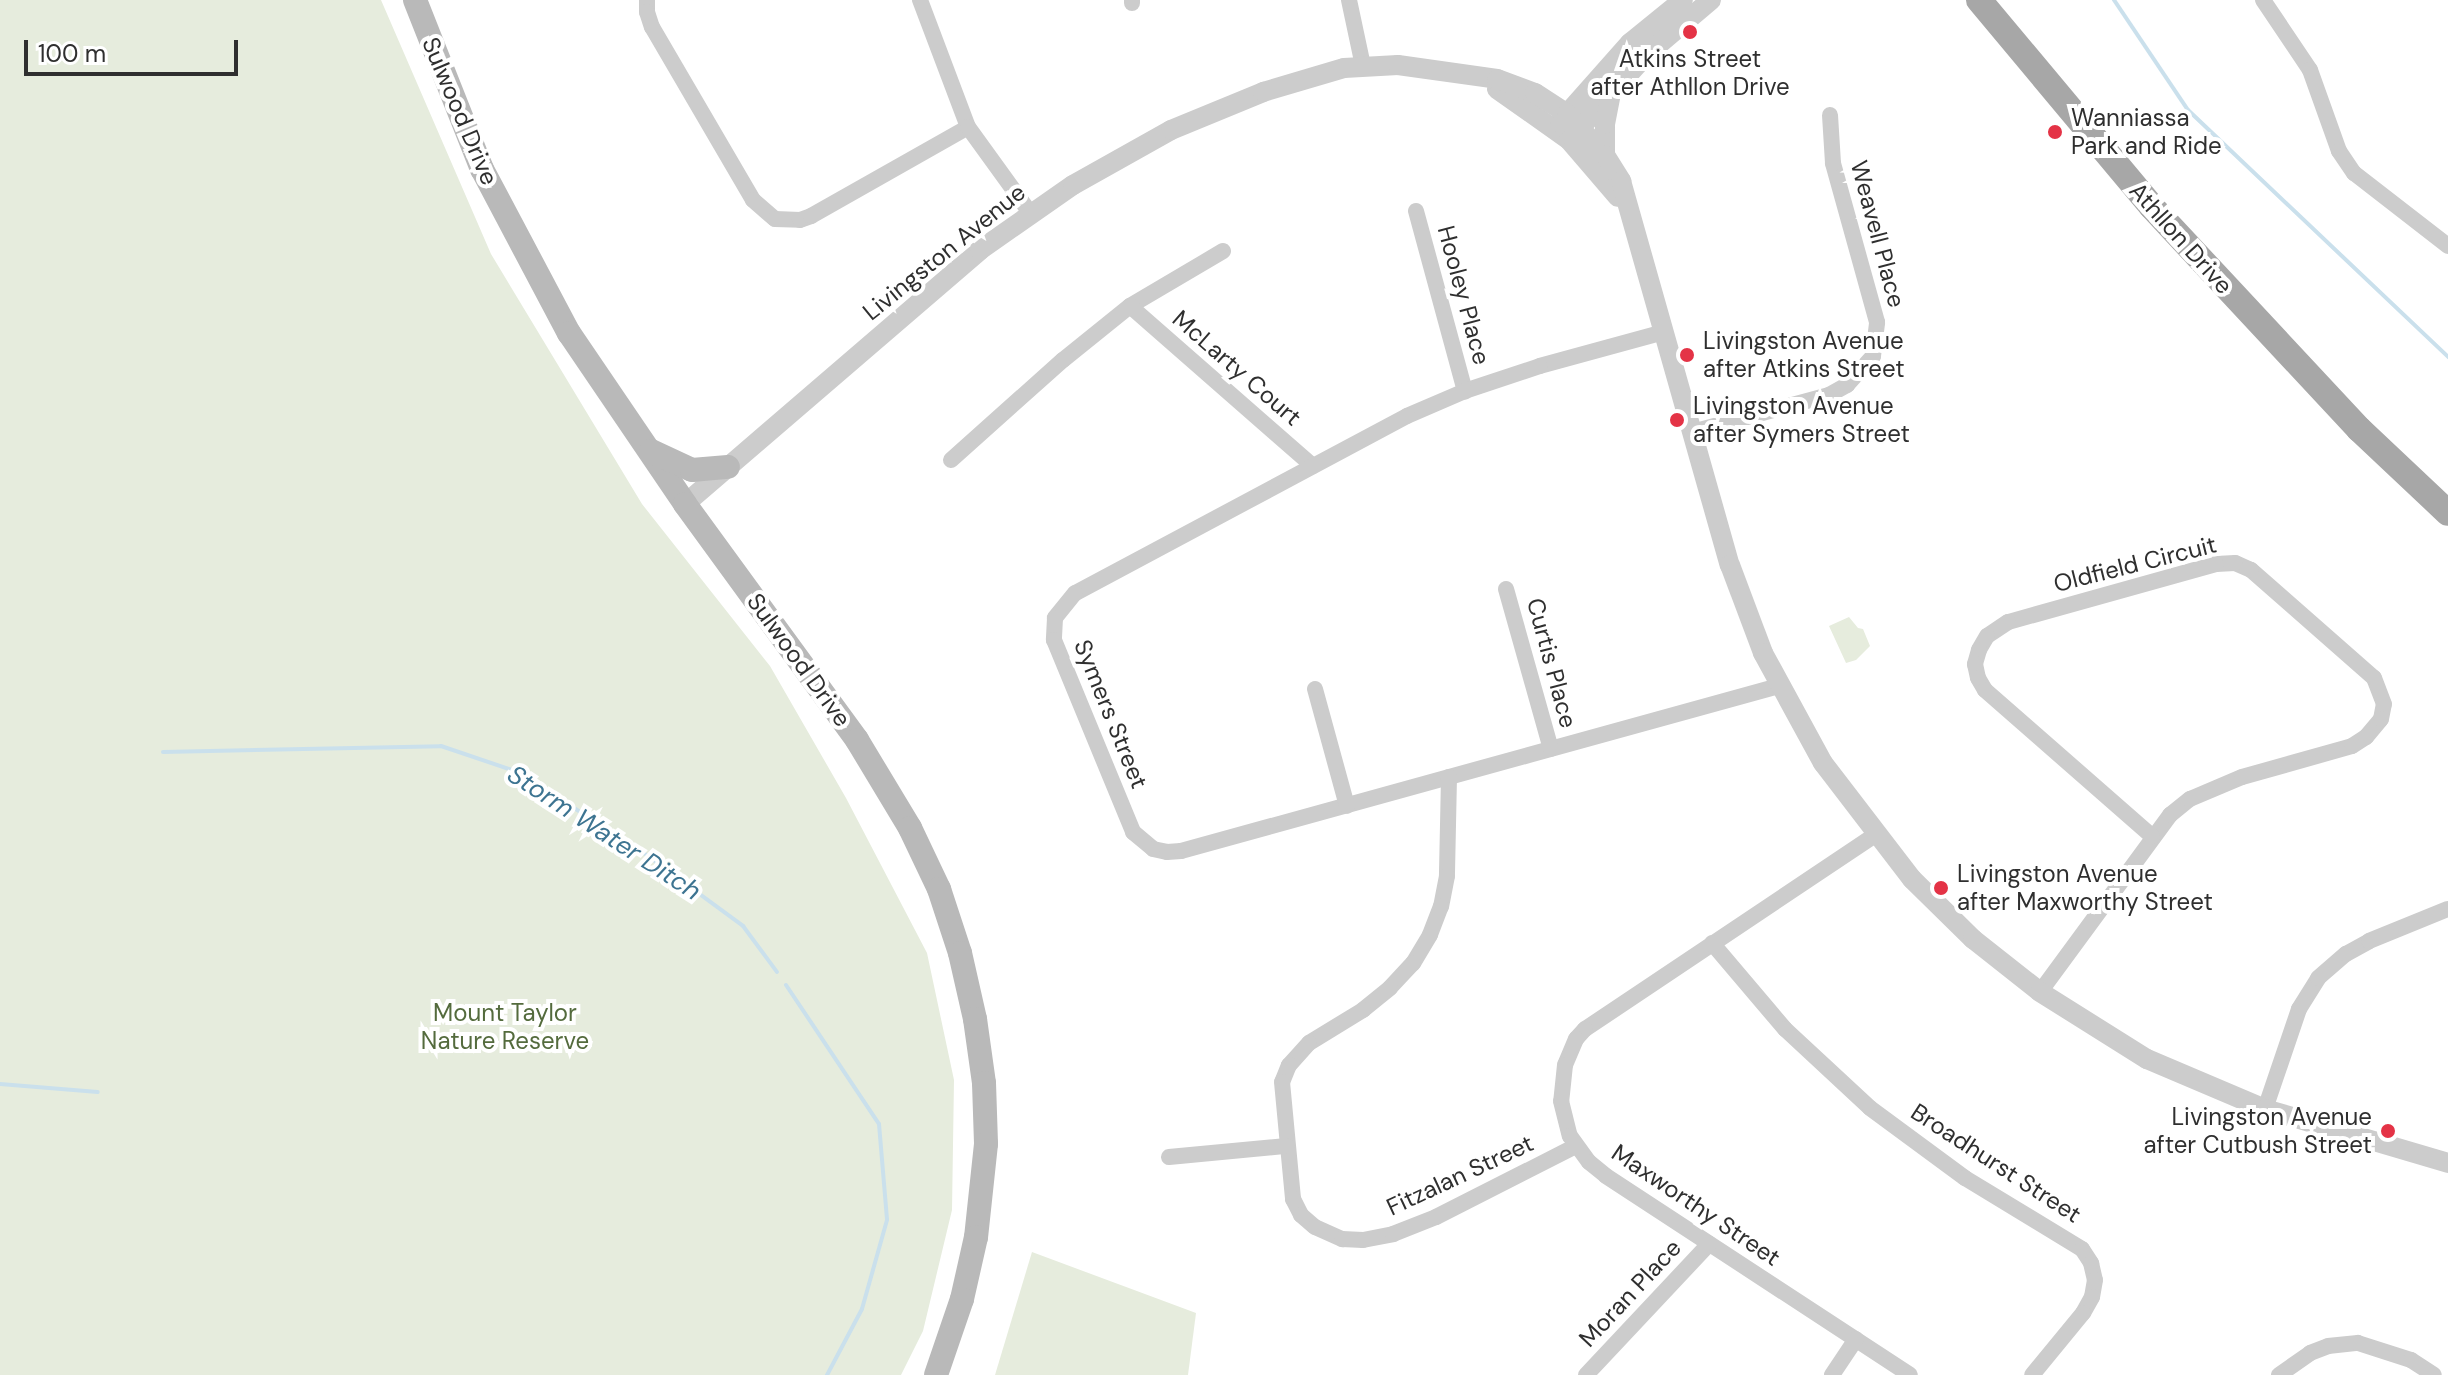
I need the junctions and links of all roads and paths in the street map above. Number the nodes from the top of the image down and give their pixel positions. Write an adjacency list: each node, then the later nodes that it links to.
1 (415, 0): 27 (main road, Sulwood Drive)
2 (647, 0): 14 (street)
3 (920, 0): 14 (street)
4 (1349, 0): 9 (street)
5 (1683, 0): 11 (street)
6 (1711, 0): 11 (street)
7 (1979, 0): 25 (main road, Athllon Drive)
8 (2263, 0): 20 (street)
9 (1363, 66): 10 (street, Livingston Avenue); 18 (street, Livingston Avenue)
10 (1456, 72): 12 (street, Livingston Avenue); 15 (street, Livingston Avenue)
11 (1603, 87): 12 (street); 15 (street); 16 (street)
12 (1535, 93): 15 (street, Livingston Avenue)
13 (1830, 115): 26 (street, Weavell Place)
14 (968, 127): 18 (street)
15 (1568, 127): 16 (street, Livingston Avenue); 19 (street, Livingston Avenue)
16 (1605, 155): 19 (street, Livingston Avenue)
17 (1416, 211): 24 (street, Hooley Place)
18 (1031, 214): 30 (street, Livingston Avenue)
19 (1639, 244): 23 (street, Livingston Avenue)
20 (2448, 246)
21 (1223, 251): 22 (street, McLarty Court)
22 (1130, 306): 28 (street, McLarty Court); 29 (street, McLarty Court)
23 (1664, 332): 24 (street, Symers Street); 26 (street, Livingston Avenue)
24 (1465, 391): 29 (street, Symers Street)
25 (2330, 395): 31 (main road, Athllon Drive); 33 (main road, Athllon Drive)
26 (1692, 432): 35 (street, Livingston Avenue)
27 (645, 448): 30 (main road); 32 (main road, Sulwood Drive)
28 (951, 460)
29 (1313, 466): 39 (street, Symers Street)
30 (728, 467): 32 (street, Livingston Avenue)
31 (2448, 494)
32 (685, 504): 52 (main road, Sulwood Drive)
33 (2448, 513)
34 (1506, 589): 37 (street, Curtis Place)
35 (1779, 686): 37 (street, Symers Street); 40 (street, Livingston Avenue)
36 (1315, 689): 39 (street)
37 (1551, 749): 38 (street, Symers Street)
38 (1449, 777): 39 (street, Symers Street); 46 (street, Fitzalan Street)
39 (1347, 806)
40 (1875, 835): 43 (street, Maxworthy Street); 44 (street, Livingston Avenue)
41 (2152, 836): 41 (street, Oldfield Circuit); 44 (street, Oldfield Circuit)
42 (2448, 909): 45 (street)
43 (1712, 943): 47 (street, Maxworthy Street); 56 (street, Broadhurst Street)
44 (2040, 992): 45 (street, Livingston Avenue)
45 (2265, 1109): 49 (street, Livingston Avenue)
46 (1286, 1146): 47 (street, Fitzalan Street); 48 (street)
47 (1576, 1146): 50 (street, Maxworthy Street)
48 (1169, 1157)
49 (2448, 1163)
50 (1709, 1244): 51 (street, Maxworthy Street); 53 (street, Moran Place)
51 (1856, 1339): 54 (street); 55 (street, Maxworthy Street)
52 (936, 1375)
53 (1586, 1375)
54 (1832, 1375)
55 (1910, 1375)
56 (2032, 1375)
57 (2279, 1375): 58 (street)
58 (2434, 1375)

